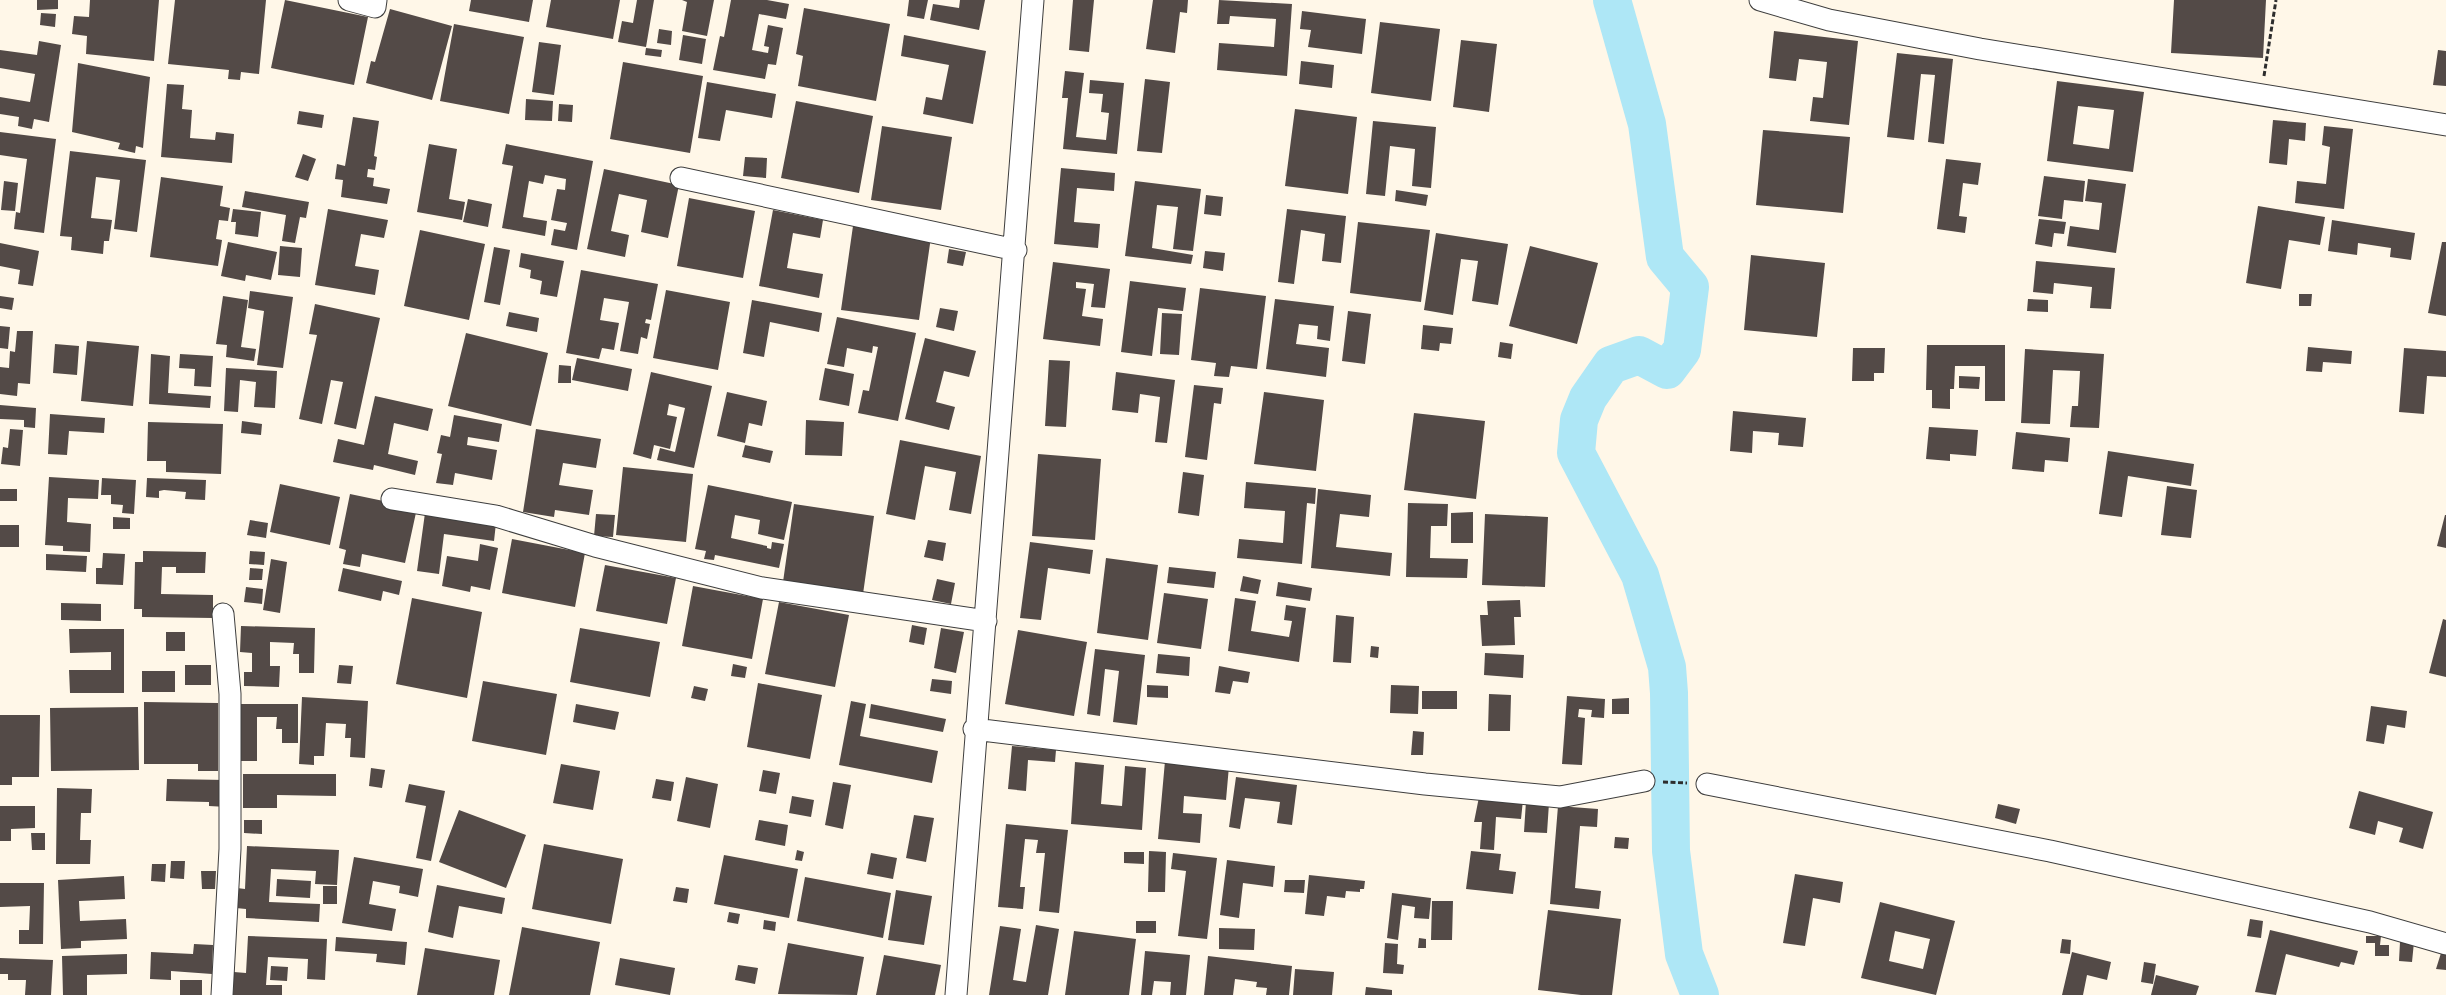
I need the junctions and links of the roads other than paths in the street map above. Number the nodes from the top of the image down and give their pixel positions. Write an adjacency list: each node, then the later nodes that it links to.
1 (349, 0): 2 (street)
2 (376, 0)
3 (1033, 0): 7 (street)
4 (1760, 0): 5 (street)
5 (2446, 125)
6 (681, 178): 7 (street)
7 (1016, 250): 10 (street)
8 (392, 499): 10 (street)
9 (223, 614): 15 (street)
10 (986, 621): 11 (street)
11 (974, 729): 12 (street); 16 (street)
12 (1644, 781)
13 (1708, 784): 14 (street)
14 (2446, 944)
15 (222, 995)
16 (956, 995)

